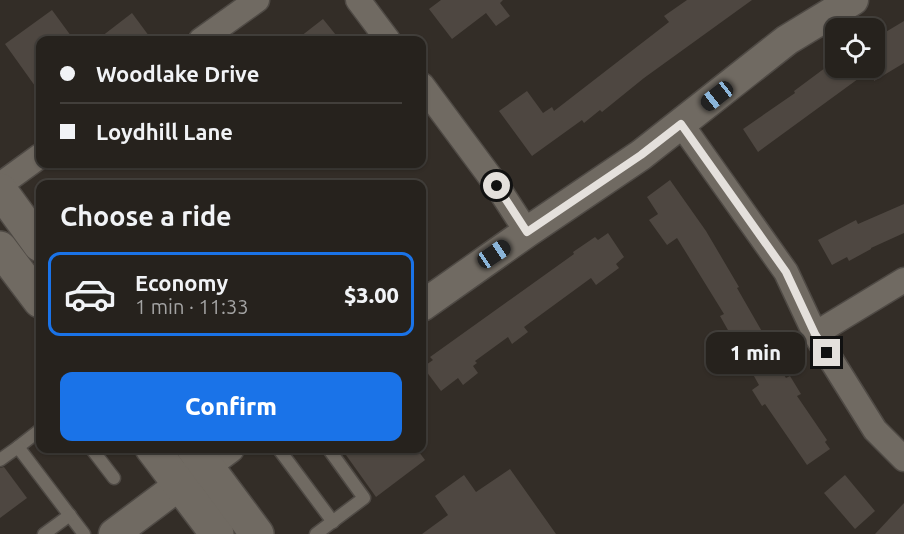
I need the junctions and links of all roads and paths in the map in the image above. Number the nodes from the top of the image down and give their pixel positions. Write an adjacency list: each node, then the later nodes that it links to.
1 (257, 0): 4 (street)
2 (358, 0): 5 (street)
3 (853, 0): 7 (street)
4 (207, 36)
5 (385, 36)
6 (426, 91): 11 (street)
7 (681, 124): 11 (street); 17 (street)
8 (36, 159): 9 (street)
9 (0, 185)
10 (0, 190): 12 (main road)
11 (527, 232): 16 (street)
12 (36, 240)
13 (0, 248): 15 (main road)
14 (904, 280): 17 (street)
15 (36, 297)
16 (426, 303)
17 (815, 334): 25 (street)
18 (36, 433): 19 (lane)
19 (18, 447): 26 (lane); 29 (lane)
20 (95, 453): 27 (lane)
21 (156, 453): 28 (main road)
22 (282, 453): 30 (lane)
23 (332, 453): 30 (lane)
24 (209, 454): 28 (street); 35 (main road)
25 (904, 459)
26 (0, 460)
27 (114, 478)
28 (180, 485): 33 (street); 34 (main road)
29 (70, 515): 31 (lane); 32 (lane)
30 (333, 522): 36 (lane)
31 (44, 534)
32 (84, 534)
33 (114, 534)
34 (217, 534)
35 (257, 534)
36 (316, 534)

